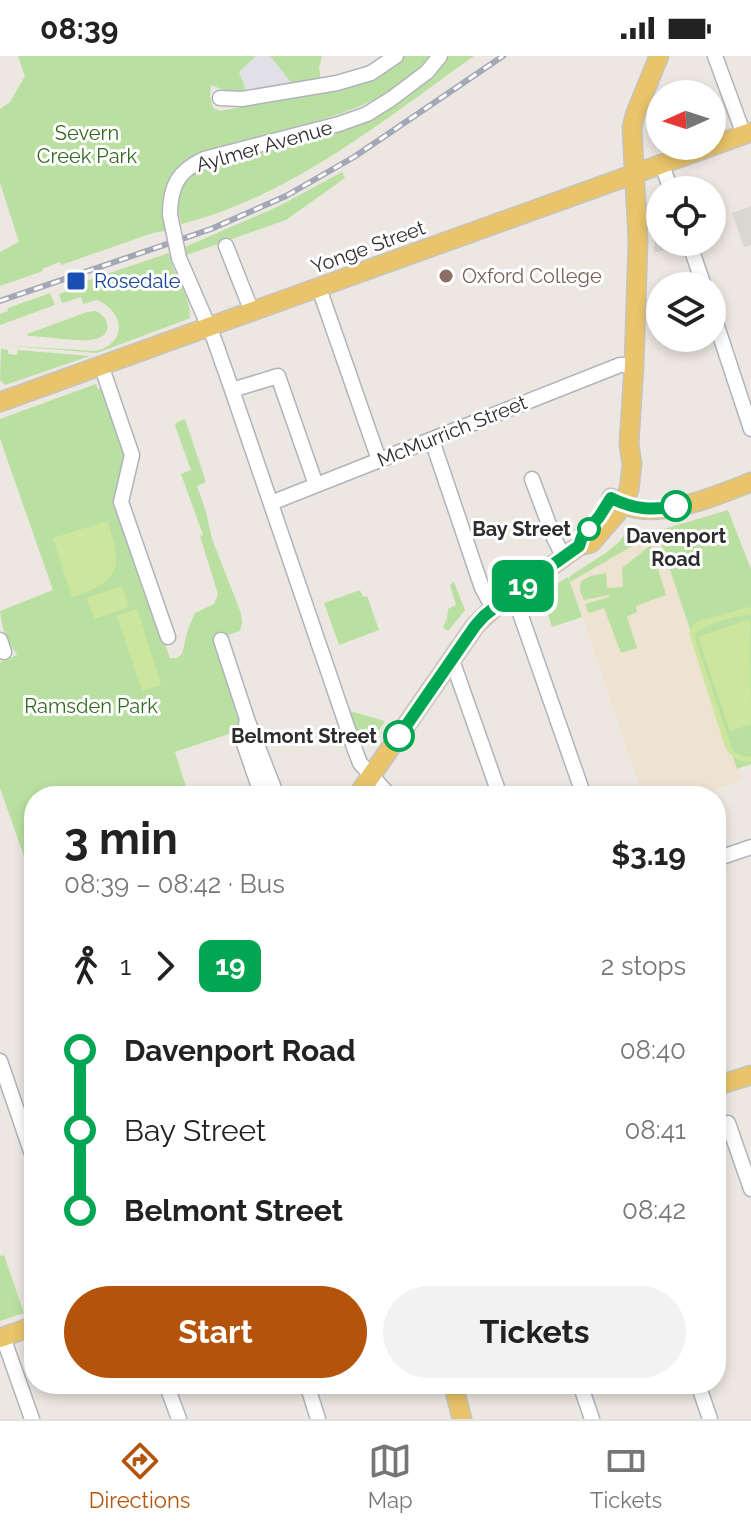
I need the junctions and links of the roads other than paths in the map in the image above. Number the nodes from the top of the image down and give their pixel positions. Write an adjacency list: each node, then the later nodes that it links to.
1 (396, 56): 5 (street)
2 (440, 56): 13 (street, Aylmer Avenue, bridge)
3 (659, 56): 8 (main road)
4 (715, 56): 6 (street)
5 (220, 98)
6 (747, 134): 7 (main road, Yonge Street)
7 (662, 165): 8 (main road, Yonge Street); 9 (street)
8 (634, 175): 11 (main road, Yonge Street); 16 (main road)
9 (666, 176)
10 (226, 246): 12 (street)
11 (319, 288): 12 (main road, Yonge Street); 21 (street)
12 (252, 312): 13 (main road, Yonge Street)
13 (208, 327): 15 (main road, Yonge Street); 17 (street)
14 (726, 352): 19 (street)
15 (101, 365): 18 (main road, Yonge Street); 30 (street)
16 (634, 365): 20 (street, McMurrich Street); 26 (main road)
17 (232, 390): 24 (street); 25 (street)
18 (0, 402)
19 (751, 429)
20 (432, 440): 21 (street, McMurrich Street); 29 (street)
21 (379, 460): 24 (street, McMurrich Street)
22 (532, 479): 27 (street)
23 (751, 482): 26 (main road)
24 (316, 485): 25 (street, McMurrich Street)
25 (271, 503): 34 (street)
26 (614, 506): 27 (main road)
27 (572, 552): 28 (main road)
28 (513, 593): 29 (main road); 40 (street)
29 (493, 608): 32 (main road)
30 (168, 637)
31 (221, 640): 33 (street)
32 (452, 660): 34 (main road); 39 (street)
33 (247, 719): 35 (street); 36 (street)
34 (372, 776): 37 (main road); 38 (street)
35 (259, 786)
36 (273, 786)
37 (364, 786)
38 (381, 786)
39 (496, 786)
40 (581, 786)
41 (751, 847): 42 (street)
42 (726, 856)
43 (0, 1061): 47 (street)
44 (751, 1075): 45 (main road)
45 (726, 1083)
46 (728, 1123): 48 (street)
47 (24, 1131)
48 (751, 1189)
49 (24, 1329): 50 (main road)
50 (2, 1337): 56 (street)
51 (170, 1394): 57 (street)
52 (310, 1394): 58 (street)
53 (456, 1394): 59 (main road)
54 (583, 1394): 60 (street)
55 (701, 1394): 61 (street)
56 (32, 1419)
57 (179, 1419)
58 (318, 1419)
59 (462, 1419)
60 (592, 1419)
61 (710, 1419)

